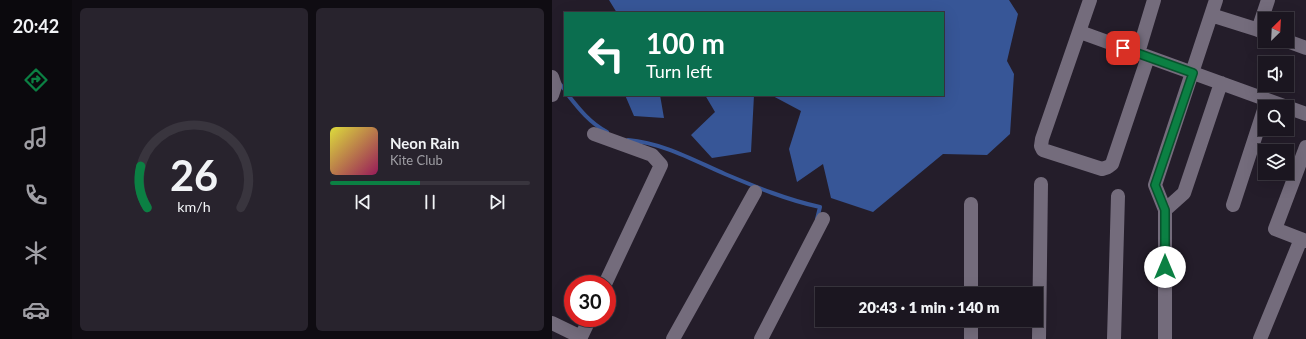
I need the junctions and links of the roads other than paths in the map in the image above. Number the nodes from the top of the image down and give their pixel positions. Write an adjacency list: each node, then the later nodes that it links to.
1 (1090, 0): 8 (street)
2 (1154, 0): 11 (street)
3 (1216, 0): 6 (street)
4 (1268, 0): 5 (street)
5 (1265, 12)
6 (1211, 15): 7 (street); 12 (street)
7 (1258, 30)
8 (1080, 32): 11 (street); 11 (street)
9 (1294, 44): 10 (street)
10 (1306, 48)
11 (1142, 55): 12 (street)
12 (1193, 73): 14 (street); 27 (street)
13 (552, 77): 15 (street)
14 (1221, 83): 16 (street); 27 (street)
15 (552, 95)
16 (1258, 101)
17 (1294, 109): 18 (street)
18 (1305, 111)
19 (1258, 129): 26 (street)
20 (594, 134): 30 (street)
21 (1306, 147): 29 (street)
22 (1041, 184): 39 (street)
23 (755, 192): 36 (street)
24 (1118, 196): 40 (street)
25 (971, 204): 31 (street)
26 (1233, 206)
27 (1165, 210): 41 (street)
28 (824, 219): 37 (street)
29 (1303, 240): 42 (street)
30 (610, 275)
31 (971, 287)
32 (552, 323): 35 (street)
33 (586, 327): 35 (street)
34 (971, 327): 38 (street)
35 (580, 338)
36 (673, 339)
37 (761, 339)
38 (971, 339)
39 (1039, 339)
40 (1114, 339)
41 (1165, 339)
42 (1260, 339)

